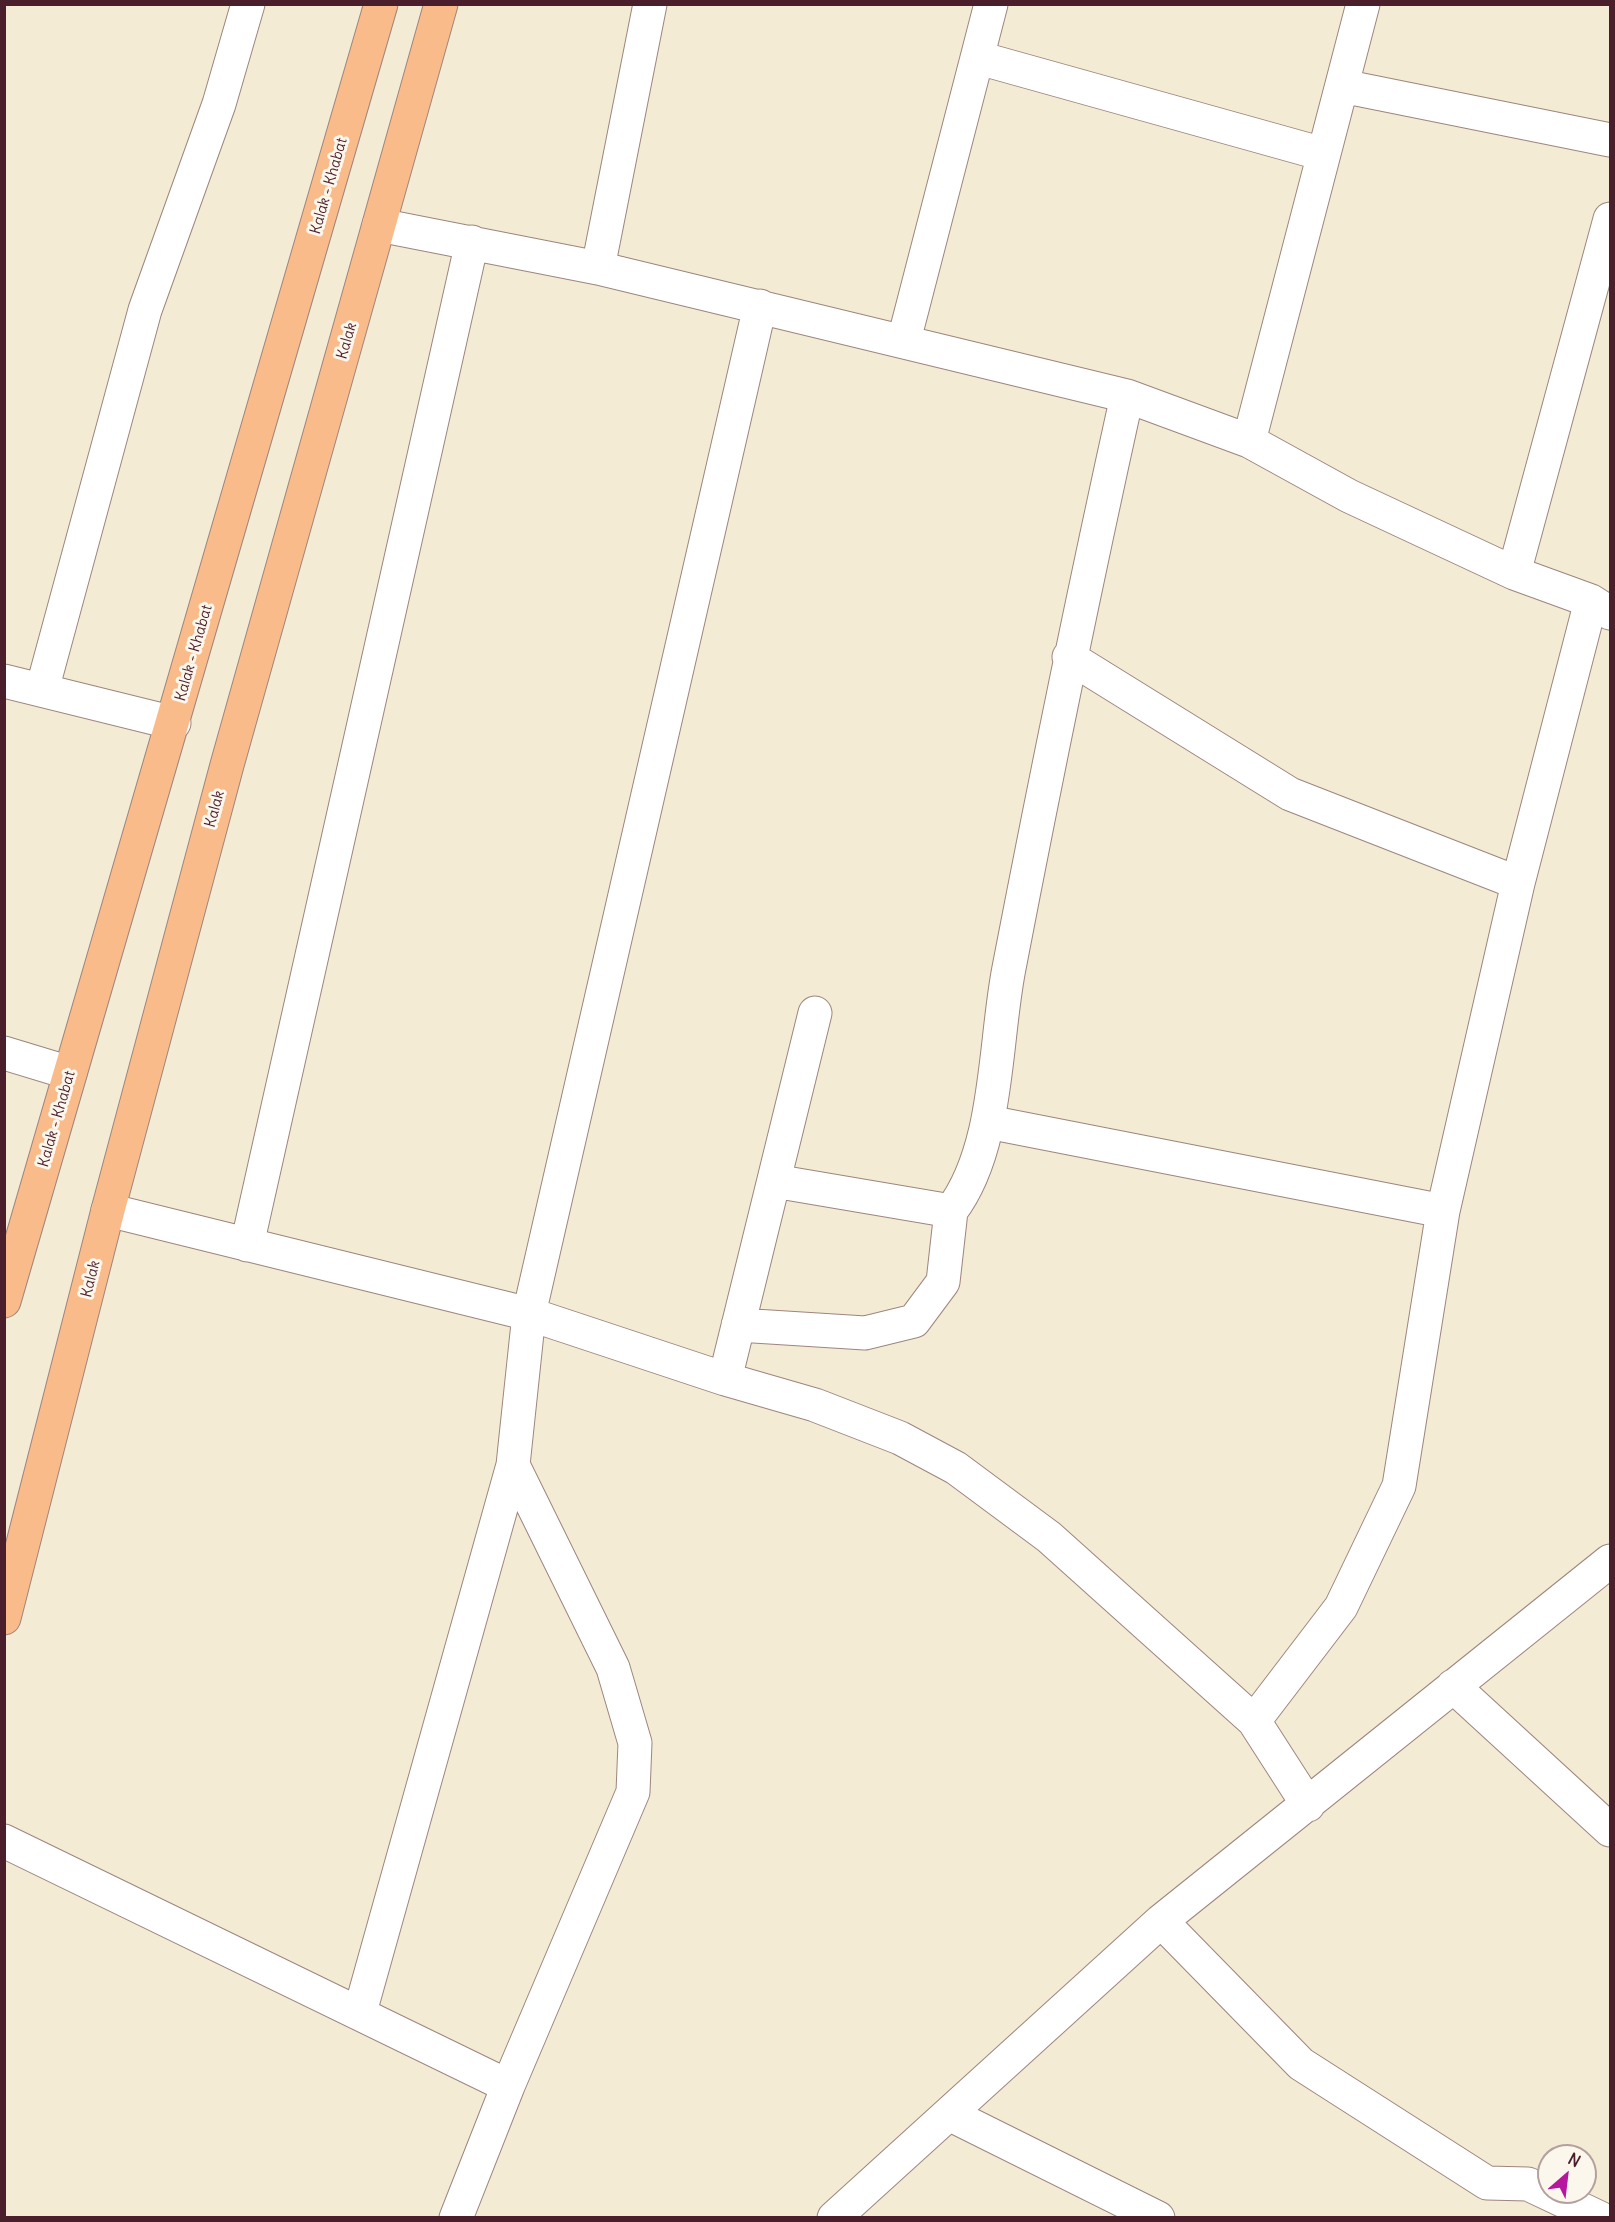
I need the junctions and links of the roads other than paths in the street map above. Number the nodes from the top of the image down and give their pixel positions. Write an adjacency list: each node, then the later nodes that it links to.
1 (248, 4): 23 (street)
2 (381, 4): 24 (main road, Kalak - Khabat)
3 (441, 4): 12 (main road, Kalak)
4 (650, 4): 14 (street)
5 (992, 4): 7 (street)
6 (1364, 4): 8 (street)
7 (979, 58): 10 (street); 16 (street)
8 (1342, 86): 9 (street); 10 (street)
9 (1611, 140)
10 (1323, 154): 18 (street)
11 (1611, 219): 19 (street)
12 (379, 225): 13 (street); 31 (main road, Kalak)
13 (472, 242): 14 (street); 34 (street)
14 (598, 268): 15 (street)
15 (760, 306): 16 (street); 36 (street)
16 (904, 340): 17 (street)
17 (1127, 396): 18 (street); 21 (street)
18 (1249, 441): 19 (street)
19 (1514, 573): 20 (street)
20 (1601, 607): 25 (street)
21 (1069, 657): 25 (street); 29 (street)
22 (4, 681): 23 (street)
23 (42, 690): 24 (street)
24 (174, 723): 28 (main road, Kalak - Khabat)
25 (1518, 883): 32 (street)
26 (815, 1013): 30 (street)
27 (4, 1053): 28 (street)
28 (70, 1074): 35 (main road, Kalak - Khabat)
29 (988, 1122): 32 (street); 33 (street)
30 (774, 1181): 33 (street); 37 (street)
31 (108, 1210): 34 (street); 41 (main road, Kalak)
32 (1443, 1210): 43 (street)
33 (951, 1211): 37 (street)
34 (247, 1245): 36 (street)
35 (4, 1301)
36 (529, 1314): 38 (street); 39 (street)
37 (738, 1325): 38 (street)
38 (724, 1379): 43 (street)
39 (513, 1465): 48 (street); 49 (street)
40 (1611, 1561): 42 (street)
41 (4, 1618)
42 (1454, 1686): 44 (street); 45 (street)
43 (1254, 1721): 44 (street)
44 (1308, 1805): 47 (street)
45 (1611, 1830)
46 (4, 1841): 48 (street)
47 (1161, 1921): 50 (street); 54 (street)
48 (360, 2012): 49 (street)
49 (508, 2086): 51 (street)
50 (950, 2114): 52 (street); 53 (street)
51 (456, 2217)
52 (834, 2217)
53 (1158, 2217)
54 (1600, 2217)

